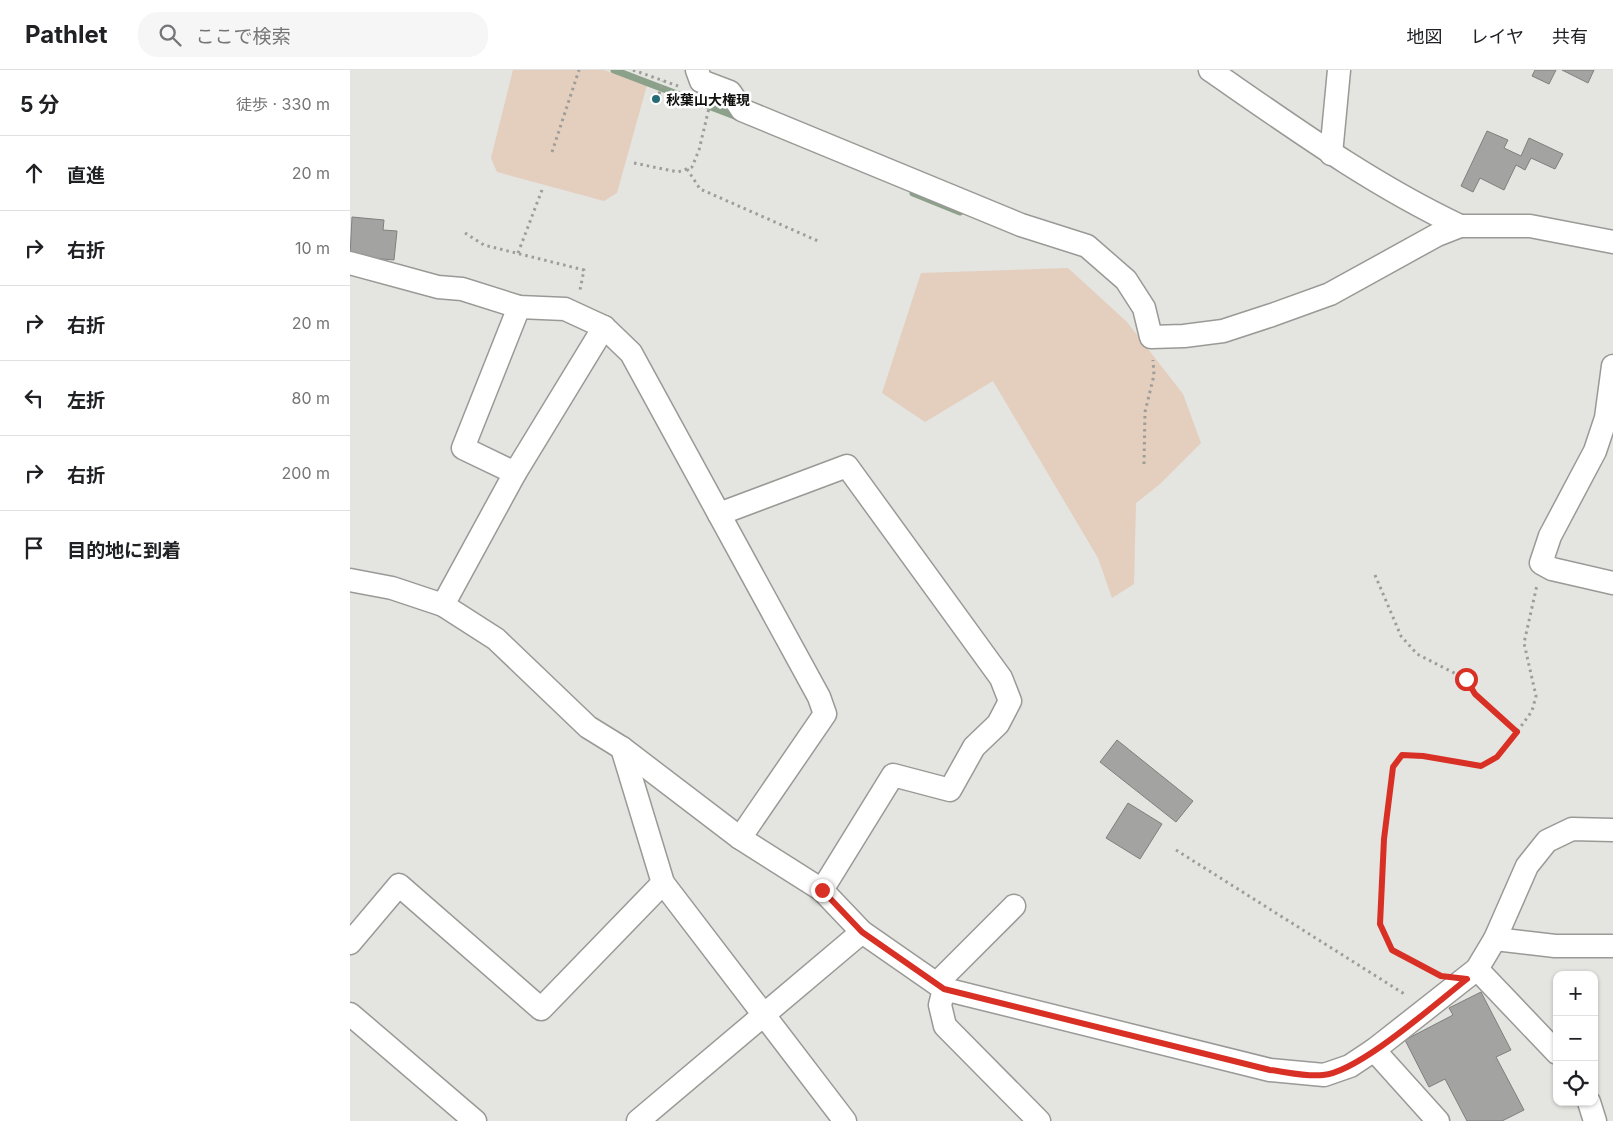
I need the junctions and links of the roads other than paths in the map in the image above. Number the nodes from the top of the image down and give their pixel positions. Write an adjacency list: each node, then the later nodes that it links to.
1 (697, 70): 5 (street)
2 (1210, 70): 4 (street)
3 (1339, 70): 4 (street)
4 (1332, 154): 5 (street)
5 (1460, 226): 6 (street)
6 (1613, 242)
7 (350, 263): 8 (street)
8 (519, 307): 9 (street); 11 (street)
9 (604, 327): 11 (street); 12 (street)
10 (1613, 366): 14 (street)
11 (515, 474): 15 (street)
12 (719, 514): 18 (street); 20 (street)
13 (350, 580): 15 (street)
14 (1613, 584)
15 (443, 605): 16 (street)
16 (622, 748): 18 (street); 19 (street)
17 (1613, 830): 23 (street)
18 (740, 838): 20 (street)
19 (663, 883): 24 (street); 29 (street)
20 (822, 890): 22 (street)
21 (1014, 906): 27 (street)
22 (862, 932): 27 (street); 29 (street)
23 (1495, 939): 25 (street); 26 (street)
24 (350, 943)
25 (1613, 946)
26 (1472, 974): 30 (street); 31 (street)
27 (941, 986): 31 (street); 36 (street)
28 (350, 1014): 33 (street)
29 (762, 1014): 34 (street); 35 (street)
30 (1553, 1049)
31 (1374, 1050): 37 (street)
32 (1590, 1106): 38 (street)
33 (475, 1121)
34 (638, 1121)
35 (845, 1121)
36 (1040, 1121)
37 (1438, 1121)
38 (1595, 1121)

